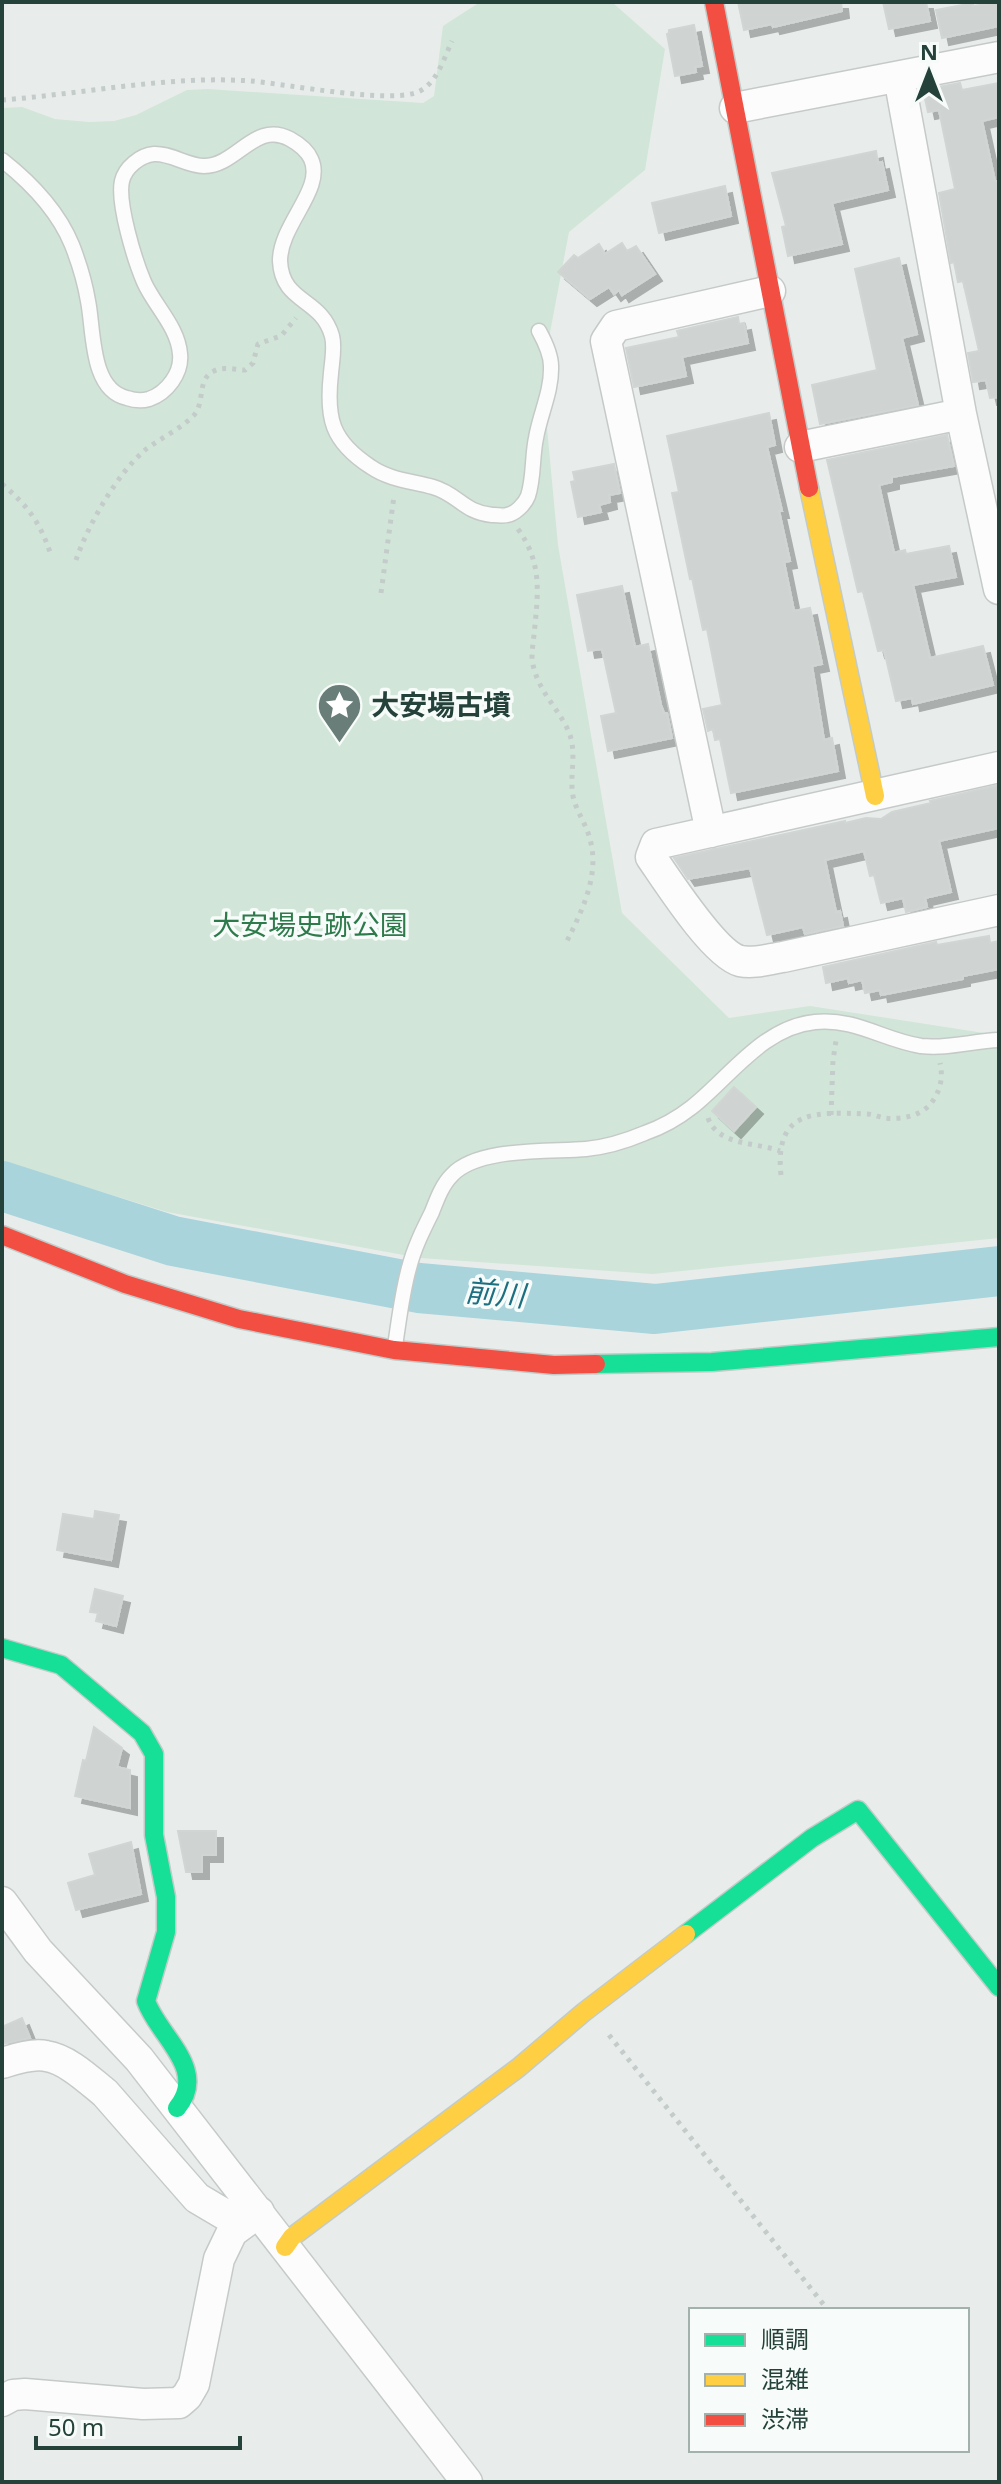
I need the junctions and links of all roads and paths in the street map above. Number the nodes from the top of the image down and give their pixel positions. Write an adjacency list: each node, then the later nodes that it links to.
1 (714, 2): 6 (street)
2 (452, 41): 5 (path)
3 (999, 57): 4 (street)
4 (899, 77): 6 (street); 11 (street)
5 (2, 100)
6 (735, 108): 8 (street)
7 (2, 160): 9 (lane)
8 (770, 291): 12 (street); 22 (street)
9 (302, 299): 13 (lane); 17 (path)
10 (539, 331): 15 (lane)
11 (961, 414): 12 (street); 18 (street)
12 (800, 447): 21 (street)
13 (396, 479): 15 (lane); 19 (path)
14 (2, 484): 16 (path)
15 (508, 515): 24 (path)
16 (51, 555)
17 (76, 560)
18 (999, 589)
19 (381, 593)
20 (999, 767): 21 (street)
21 (875, 796): 22 (street)
22 (711, 832): 23 (street)
23 (999, 910)
24 (567, 941)
25 (837, 1022): 27 (lane); 28 (lane); 29 (path)
26 (999, 1040): 27 (lane)
27 (936, 1047): 29 (path)
28 (719, 1082): 30 (path); 34 (lane)
29 (831, 1115): 30 (path)
30 (780, 1151): 31 (path)
31 (781, 1175)
32 (2, 1235): 34 (street)
33 (999, 1337): 34 (street)
34 (394, 1350)
35 (2, 1648): 40 (street)
36 (2, 1902): 40 (street)
37 (999, 1987): 38 (street)
38 (589, 2009): 42 (street); 43 (path)
39 (2, 2063): 41 (street)
40 (177, 2108): 41 (street)
41 (250, 2218): 42 (street); 44 (street)
42 (285, 2247): 45 (street)
43 (826, 2308)
44 (2, 2401)
45 (467, 2482)

